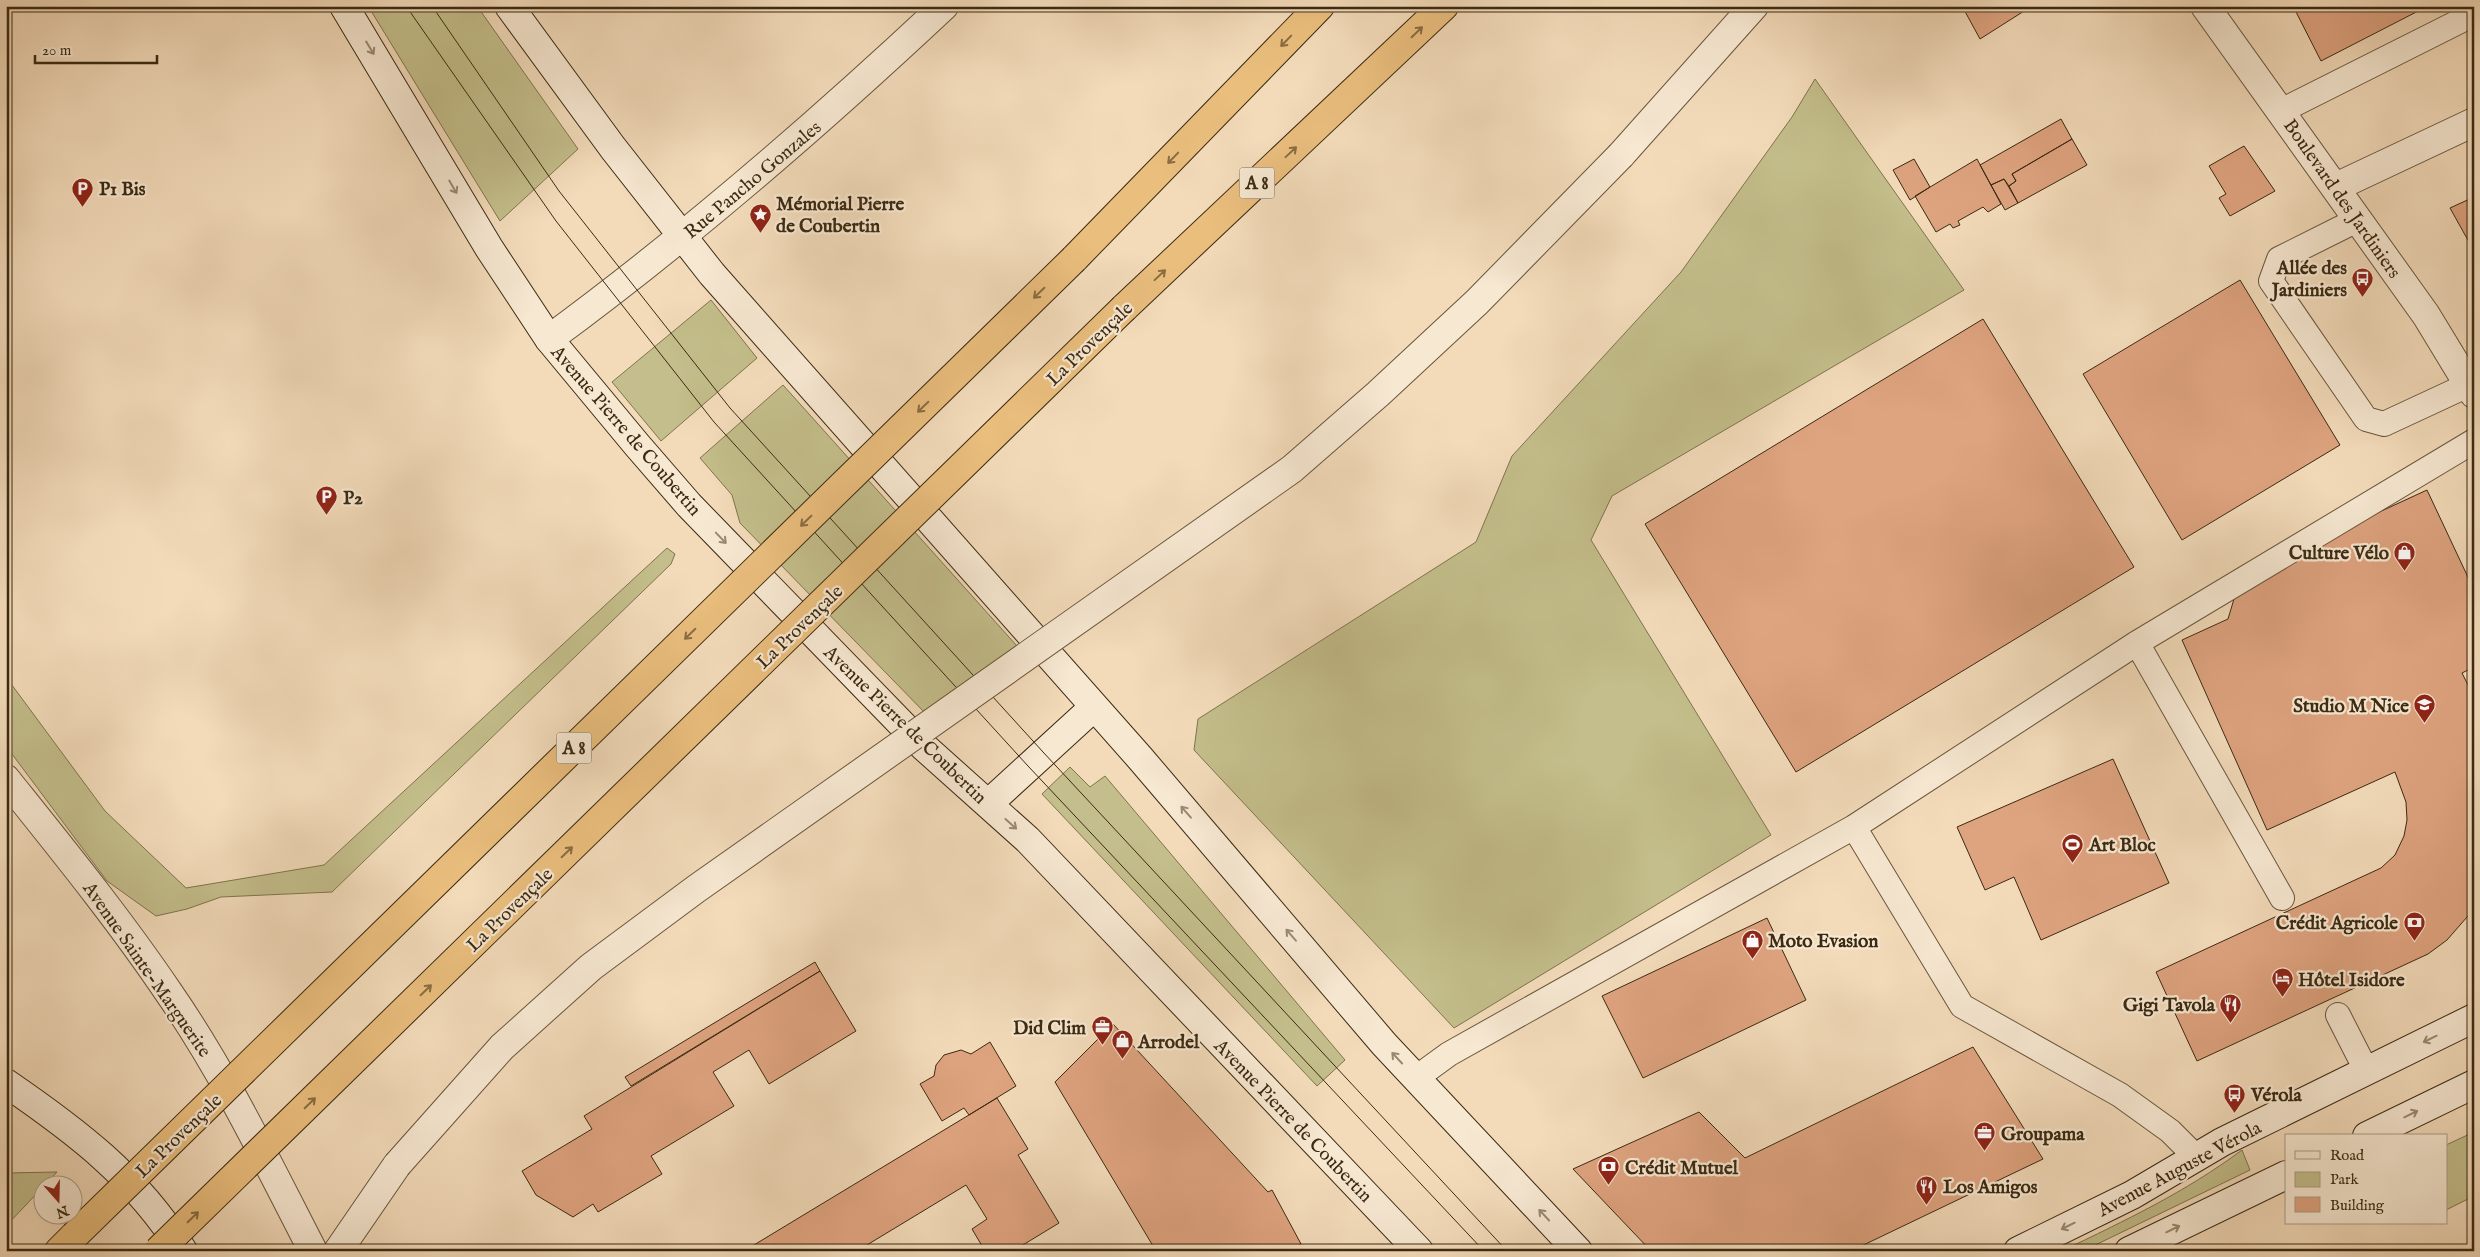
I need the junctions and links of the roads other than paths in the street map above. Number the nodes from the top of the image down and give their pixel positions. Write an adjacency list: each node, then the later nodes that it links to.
1 (344, 6): 14 (main road, Avenue Pierre de Coubertin, one-way to 14)
2 (509, 6): 13 (main road)
3 (944, 6): 13 (main road, Rue Pancho Gonzales)
4 (1320, 6): 32 (highway, La Provençale / A 8, one-way to 32, bridge)
5 (1444, 6): 33 (highway, La Provençale / A 8, one-way to 5, bridge)
6 (1754, 6): 36 (main road, bridge)
7 (2205, 6): 9 (main road, Boulevard des Jardiniers)
8 (2474, 14): 9 (lane)
9 (2281, 111): 11 (main road, Boulevard des Jardiniers)
10 (2474, 122): 11 (main road)
11 (2336, 187): 12 (main road, Boulevard des Jardiniers)
12 (2359, 219): 15 (main road, Boulevard des Jardiniers); 15 (lane)
13 (682, 238): 14 (main road, Rue Pancho Gonzales); 18 (main road)
14 (549, 339): 20 (main road, Avenue Pierre de Coubertin, one-way to 20)
15 (2471, 390)
16 (2474, 441): 17 (lane)
17 (2137, 643): 21 (lane); 22 (lane)
18 (1094, 707): 20 (main road); 26 (main road, one-way to 18)
19 (6, 780): 35 (main road, Avenue Sainte-Marguerite)
20 (988, 804): 37 (main road, Avenue Pierre de Coubertin, one-way to 37)
21 (1854, 827): 26 (lane); 30 (lane)
22 (2282, 898)
23 (2338, 1015): 25 (lane)
24 (2474, 1018): 25 (main road, Avenue Auguste Vérola, one-way to 25)
25 (2366, 1070): 30 (main road, Avenue Auguste Vérola)
26 (1416, 1078): 38 (main road, one-way to 26)
27 (6, 1082): 34 (main road)
28 (2474, 1084): 29 (main road, one-way to 28)
29 (2371, 1134)
30 (2196, 1158): 39 (main road, Avenue Auguste Vérola, one-way to 39)
31 (2285, 1175): 40 (main road, one-way to 31)
32 (66, 1243)
33 (158, 1251)
34 (183, 1251)
35 (313, 1251)
36 (338, 1251)
37 (1419, 1251)
38 (1578, 1251)
39 (2018, 1251)
40 (2129, 1251)

